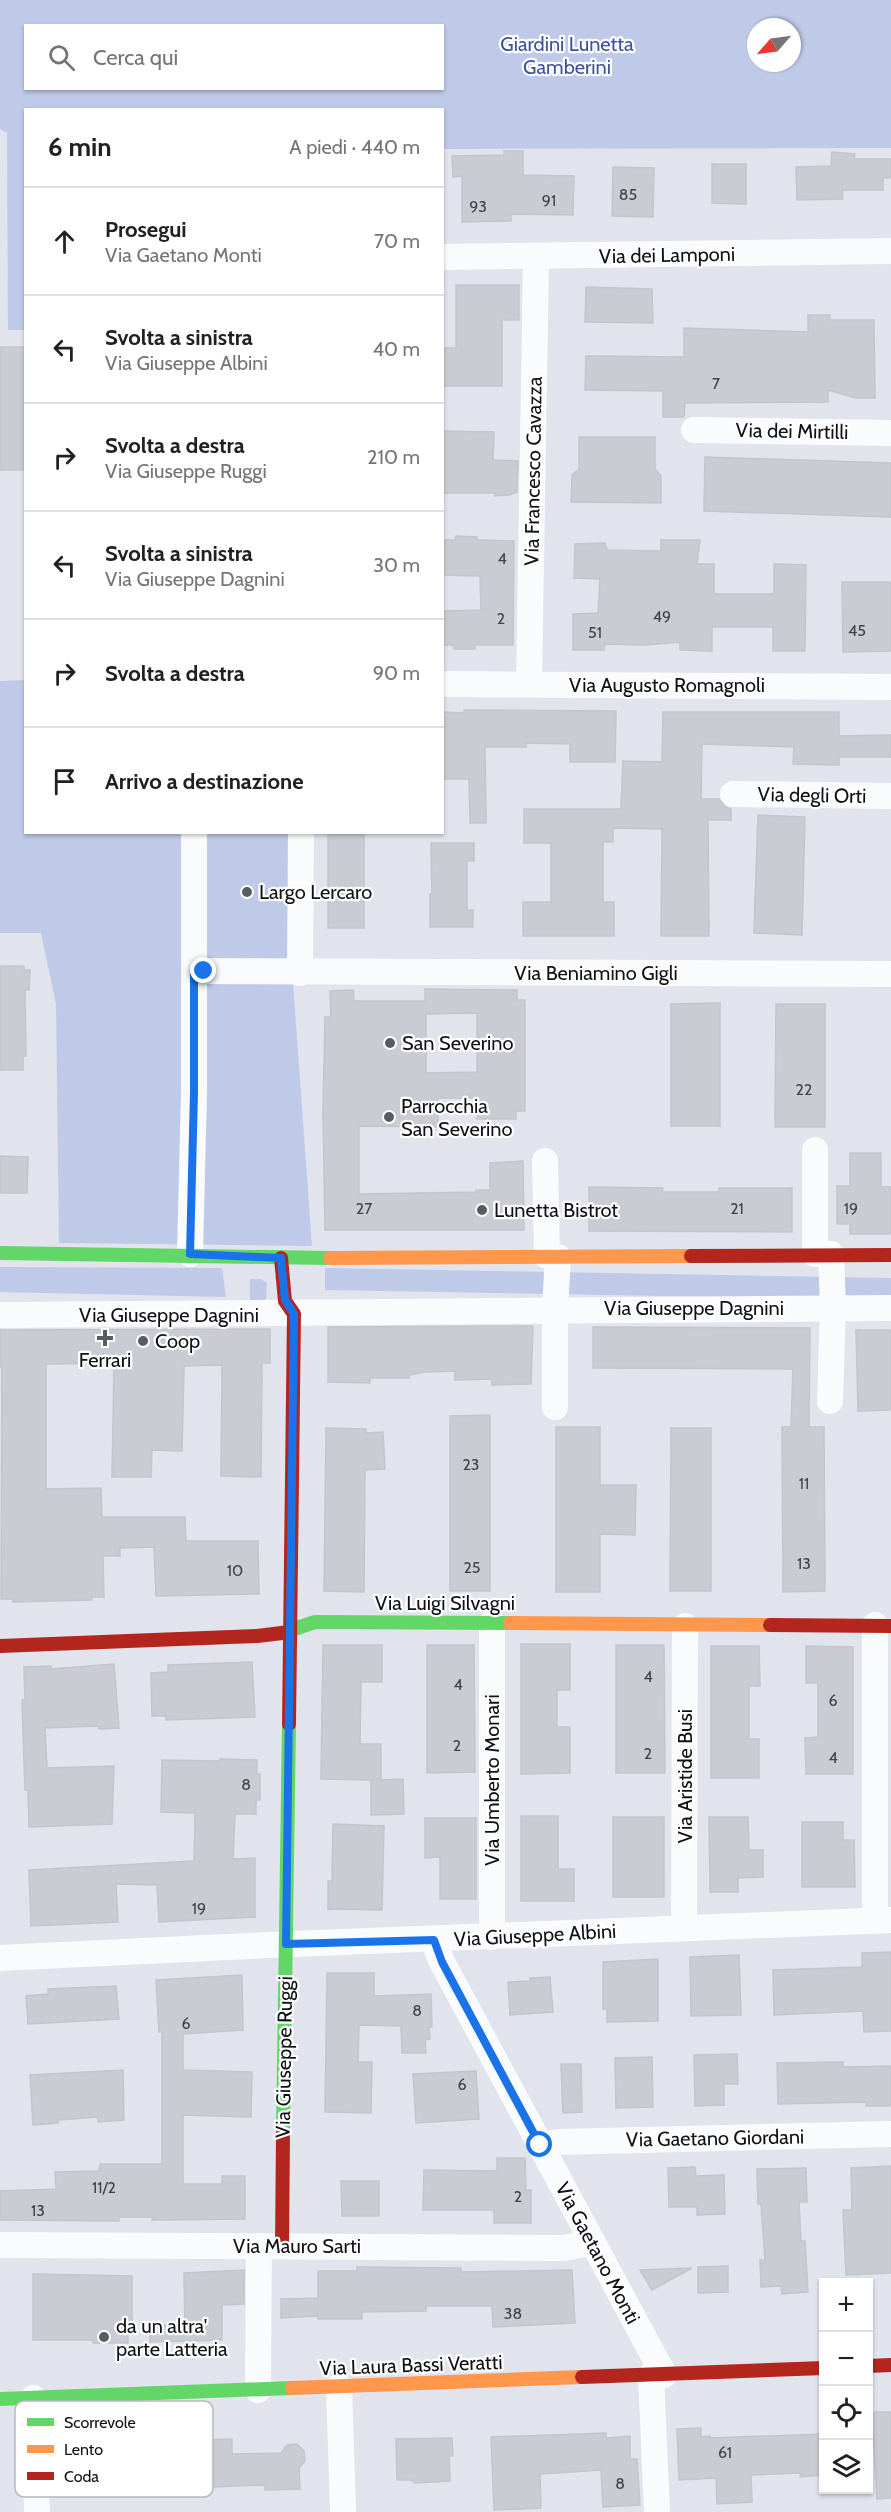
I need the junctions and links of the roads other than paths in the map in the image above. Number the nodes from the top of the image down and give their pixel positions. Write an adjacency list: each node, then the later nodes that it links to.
1 (891, 251): 3 (street, Via dei Lamponi)
2 (444, 257): 3 (street, Via dei Lamponi)
3 (536, 258): 7 (street, Via Francesco Cavazza)
4 (694, 430): 5 (street, Via dei Mirtilli)
5 (891, 433)
6 (444, 684): 7 (street, Via Augusto Romagnoli)
7 (529, 684): 8 (street, Via Augusto Romagnoli)
8 (891, 687)
9 (733, 794): 10 (street, Via degli Orti)
10 (891, 796)
11 (194, 834): 13 (street)
12 (301, 834): 14 (street)
13 (194, 971): 14 (street, Via Beniamino Gigli); 19 (street)
14 (300, 973): 15 (street, Via Beniamino Gigli)
15 (891, 974)
16 (815, 1150): 20 (street)
17 (545, 1161): 22 (street)
18 (0, 1253): 19 (street)
19 (190, 1254): 23 (street)
20 (823, 1254): 21 (street); 22 (street); 24 (street)
21 (891, 1255)
22 (552, 1256): 23 (street); 26 (street)
23 (281, 1258): 27 (street, Via Giuseppe Ruggi)
24 (833, 1307): 25 (street, Via Giuseppe Dagnini); 26 (street, Via Giuseppe Dagnini); 29 (street)
25 (891, 1308)
26 (555, 1309): 27 (street, Via Giuseppe Dagnini); 30 (street)
27 (294, 1314): 28 (street, Via Giuseppe Dagnini); 34 (street, Via Giuseppe Ruggi)
28 (0, 1316)
29 (830, 1401)
30 (555, 1407)
31 (492, 1623): 33 (street, Via Luigi Silvagni); 34 (street, Via Luigi Silvagni); 38 (street, Via Umberto Monari)
32 (883, 1625): 33 (street, Via Luigi Silvagni); 36 (street)
33 (685, 1626): 37 (street, Via Aristide Busi)
34 (290, 1629): 35 (street, Via Luigi Silvagni); 40 (street, Via Giuseppe Ruggi)
35 (0, 1646)
36 (883, 1920): 37 (street, Via Giuseppe Albini)
37 (684, 1927): 38 (street, Via Giuseppe Albini)
38 (492, 1936): 39 (street, Via Giuseppe Albini)
39 (434, 1940): 40 (street, Via Giuseppe Albini); 43 (street, Via Gaetano Monti)
40 (286, 1944): 41 (street, Via Giuseppe Albini); 46 (street, Via Giuseppe Ruggi)
41 (0, 1958)
42 (891, 2134): 43 (street, Via Gaetano Giordani)
43 (540, 2145): 44 (street, Via Gaetano Monti)
44 (592, 2242): 46 (street, Via Mauro Sarti); 50 (street, Via Gaetano Monti)
45 (0, 2244): 46 (street, Via Mauro Sarti)
46 (271, 2246): 52 (street, Via Giuseppe Ruggi)
47 (891, 2365): 48 (street)
48 (873, 2366)
49 (819, 2368): 50 (street, Via Laura Bassi Veratti)
50 (658, 2375): 51 (street, Via Laura Bassi Veratti); 59 (street)
51 (339, 2387): 52 (street, Via Laura Bassi Veratti); 58 (street)
52 (258, 2390): 53 (street, Via Laura Bassi Veratti)
53 (33, 2398): 54 (street, Via Laura Bassi Veratti); 55 (street)
54 (0, 2399)
55 (33, 2401)
56 (36, 2497): 57 (street)
57 (37, 2512)
58 (343, 2512)
59 (657, 2512)

